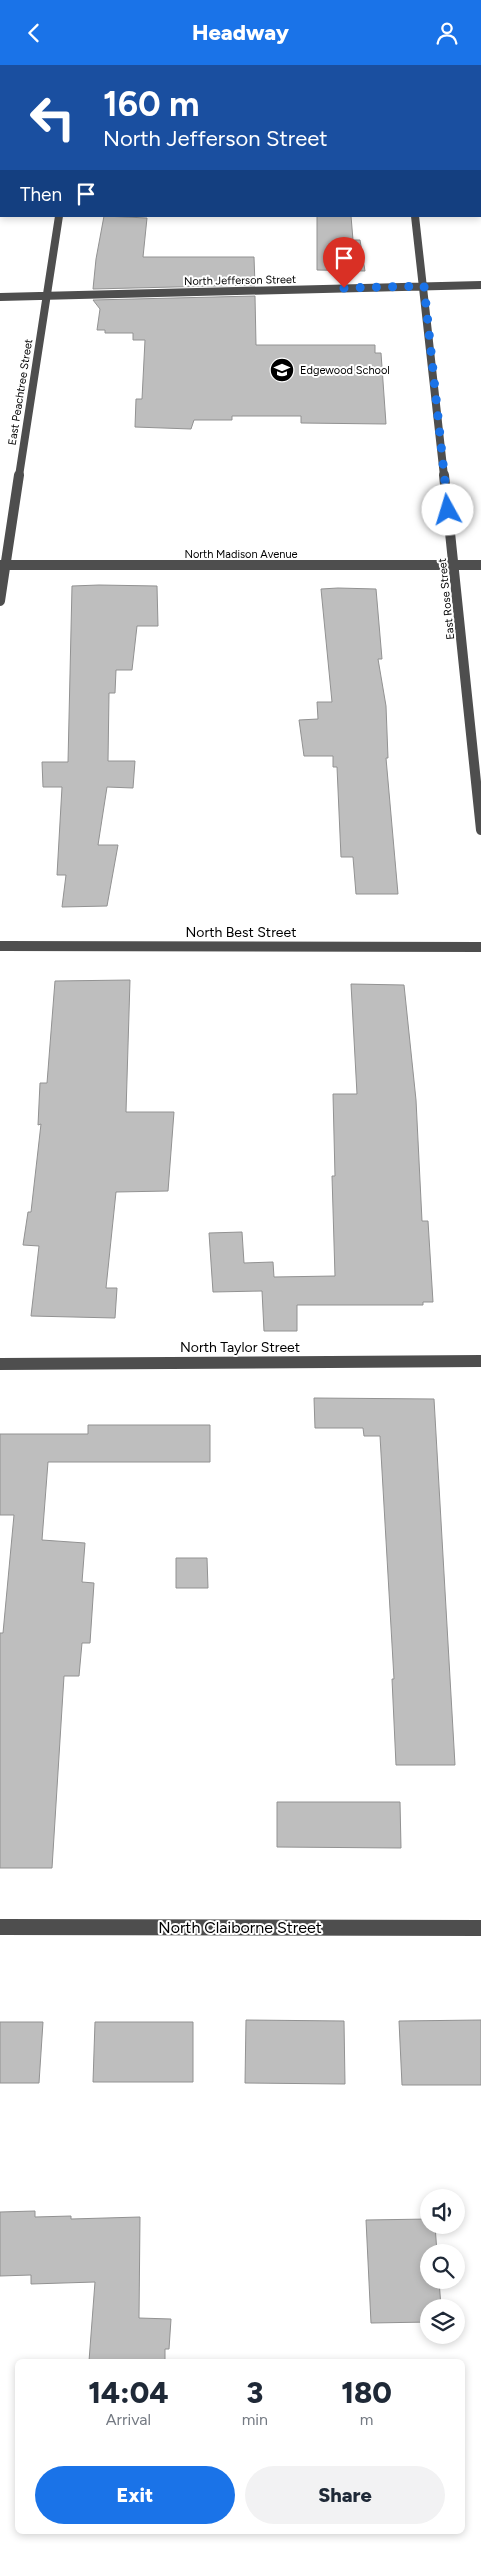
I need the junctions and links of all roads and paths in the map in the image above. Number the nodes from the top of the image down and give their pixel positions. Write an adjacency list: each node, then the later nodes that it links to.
1 (59, 217): 5 (street, East Peachtree Street)
2 (414, 217): 4 (street, East Rose Street)
3 (481, 285): 4 (street, North Jefferson Street)
4 (424, 286): 5 (street, North Jefferson Street); 8 (street, East Rose Street)
5 (47, 296): 6 (street, North Jefferson Street); 7 (street, East Peachtree Street)
6 (0, 297)
7 (2, 565): 8 (street, North Madison Avenue); 10 (street, East Peachtree Street)
8 (454, 565): 9 (street, North Madison Avenue); 11 (street, East Rose Street)
9 (481, 565)
10 (0, 601)
11 (481, 830)
12 (0, 946): 13 (street, North Best Street)
13 (481, 947)
14 (481, 1361): 15 (street, North Taylor Street)
15 (0, 1364)
16 (0, 1927): 17 (street, North Claiborne Street)
17 (481, 1928)

